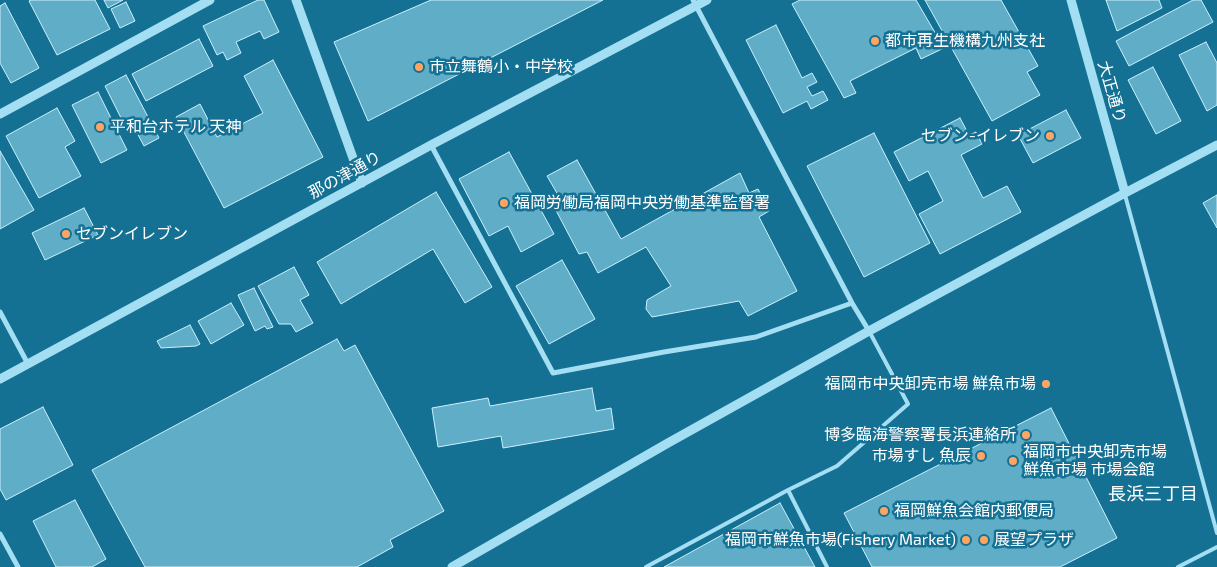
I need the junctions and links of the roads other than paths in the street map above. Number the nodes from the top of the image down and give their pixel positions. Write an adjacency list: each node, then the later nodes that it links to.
1 (210, 0): 6 (street)
2 (296, 0): 9 (street)
3 (707, 0): 5 (street, 那の津通り)
4 (1071, 0): 10 (street, 大正通り)
5 (694, 3): 7 (street, 那の津通り); 11 (street)
6 (0, 114)
7 (431, 145): 9 (street, 那の津通り); 11 (street)
8 (1217, 145): 10 (street)
9 (362, 183): 14 (street, 那の津通り)
10 (1125, 192): 13 (street); 17 (lane)
11 (852, 303): 13 (street)
12 (0, 312): 14 (street)
13 (869, 331): 16 (lane); 21 (street)
14 (28, 364): 15 (street, 那の津通り)
15 (0, 379)
16 (788, 490): 22 (lane); 23 (lane)
17 (1217, 533)
18 (0, 534): 20 (street)
19 (1217, 547): 24 (lane)
20 (18, 567)
21 (452, 567)
22 (646, 567)
23 (827, 567)
24 (1178, 567)

